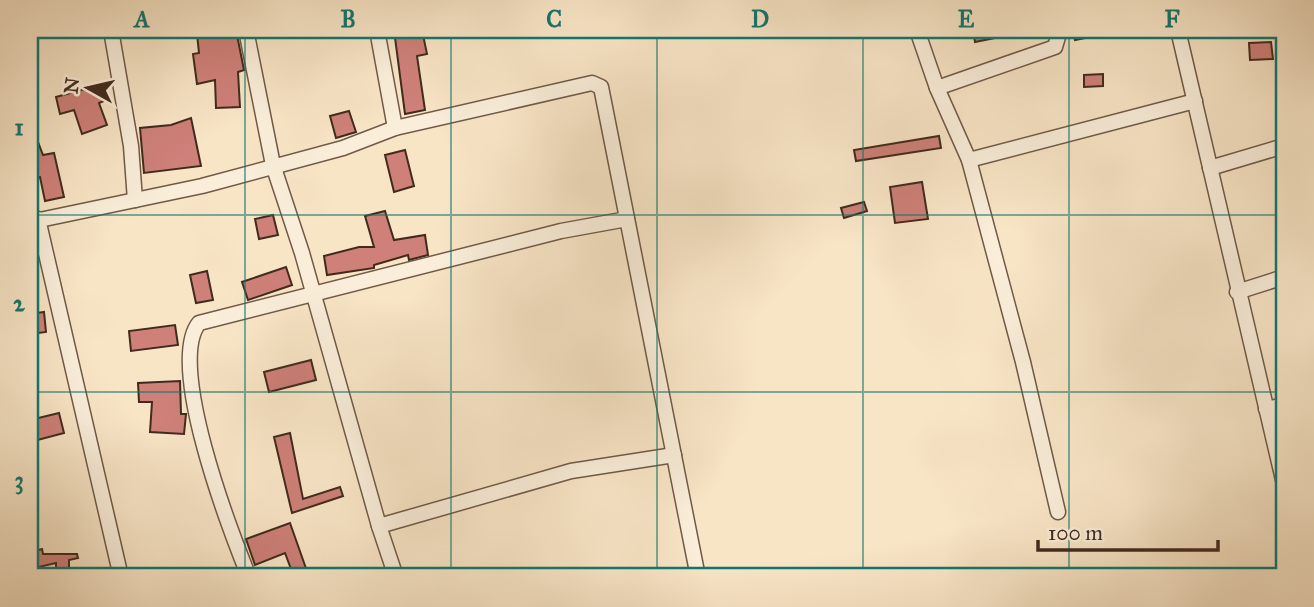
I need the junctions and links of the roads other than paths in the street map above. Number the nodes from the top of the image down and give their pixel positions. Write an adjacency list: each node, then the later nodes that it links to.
1 (111, 30): 14 (street)
2 (246, 30): 12 (street)
3 (377, 30): 9 (street)
4 (917, 30): 7 (street)
5 (1060, 30): 7 (street)
6 (1178, 30): 8 (street)
7 (937, 88): 11 (street)
8 (1195, 101): 11 (street); 13 (street)
9 (395, 128): 12 (street); 15 (street)
10 (1284, 146): 13 (street)
11 (970, 160): 24 (street)
12 (273, 165): 14 (street); 19 (street)
13 (1210, 168): 18 (street)
14 (135, 200): 16 (street)
15 (627, 219): 19 (street); 22 (street)
16 (34, 220): 26 (street)
17 (1284, 277): 18 (street)
18 (1237, 292): 21 (street)
19 (312, 293): 25 (street); 27 (street)
20 (1284, 405): 21 (street)
21 (1265, 409): 23 (street)
22 (674, 455): 25 (street); 29 (street)
23 (1284, 484)
24 (1058, 512)
25 (379, 526): 28 (street)
26 (121, 577)
27 (250, 577)
28 (396, 577)
29 (698, 577)

